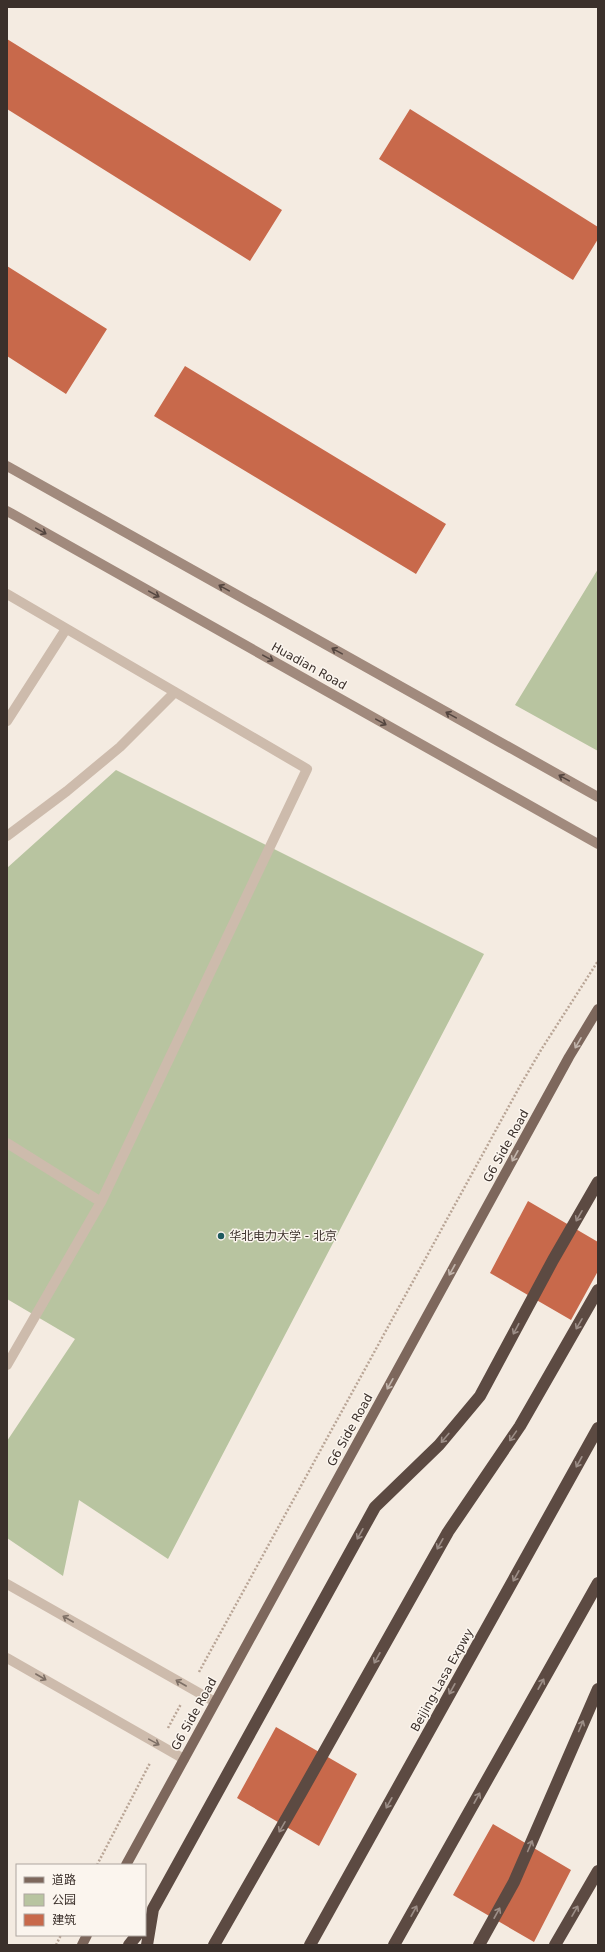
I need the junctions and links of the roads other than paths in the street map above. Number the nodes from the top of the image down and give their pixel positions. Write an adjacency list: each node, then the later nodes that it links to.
1 (7, 466): 7 (street, one-way to 1)
2 (7, 512): 9 (street, Huadian Road, one-way to 9)
3 (7, 594): 4 (lane)
4 (66, 629): 5 (lane); 6 (lane)
5 (175, 692): 8 (lane); 13 (lane)
6 (7, 721)
7 (598, 797)
8 (7, 836)
9 (598, 844)
10 (598, 1009): 21 (main road, G6 Side Road, one-way to 21)
11 (7, 1143): 13 (lane)
12 (598, 1182): 25 (highway, one-way to 25)
13 (101, 1202): 15 (lane)
14 (598, 1290): 32 (highway, one-way to 32)
15 (7, 1365)
16 (598, 1428): 33 (highway, Beijing-Lasa Expwy, one-way to 33)
17 (598, 1582): 34 (highway, one-way to 17)
18 (7, 1584): 21 (lane, one-way to 18)
19 (7, 1658): 22 (lane, one-way to 22)
20 (598, 1689): 35 (highway, one-way to 20)
21 (215, 1702): 22 (main road, G6 Side Road)
22 (184, 1759): 23 (main road, G6 Side Road)
23 (127, 1864)
24 (598, 1871): 36 (highway, one-way to 24)
25 (152, 1909): 26 (highway); 31 (highway)
26 (146, 1920)
27 (86, 1936): 29 (main road)
28 (136, 1936): 30 (highway)
29 (82, 1945)
30 (129, 1945)
31 (147, 1945)
32 (214, 1945)
33 (310, 1945)
34 (394, 1945)
35 (479, 1945)
36 (555, 1945)

